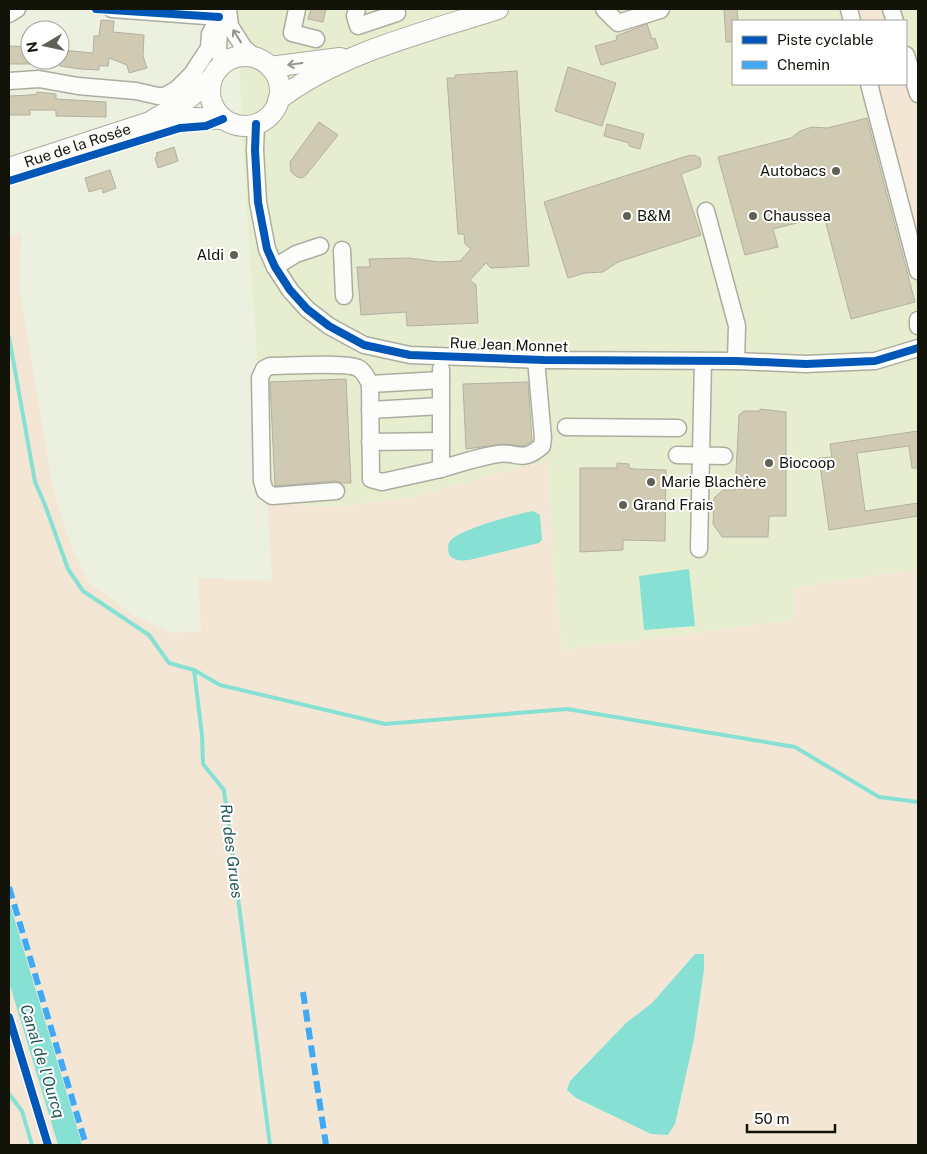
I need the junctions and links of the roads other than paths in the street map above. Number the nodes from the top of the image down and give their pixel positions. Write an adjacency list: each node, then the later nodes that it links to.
1 (17, 9): 10 (street)
2 (112, 9): 8 (street)
3 (297, 9): 11 (street)
4 (357, 9): 9 (street)
5 (498, 9): 12 (main road)
6 (604, 9): 7 (street)
7 (661, 9)
8 (223, 12): 14 (street, one-way to 8); 15 (street); 17 (street)
9 (397, 13)
10 (9, 14)
11 (316, 39)
12 (354, 56): 14 (main road, one-way to 14); 20 (main road)
13 (907, 57): 16 (street)
14 (263, 63): 15 (main road); 20 (main road)
15 (218, 71): 21 (main road); 22 (main road, Rue de la Rosée)
16 (916, 76): 19 (street)
17 (9, 81)
18 (869, 85): 29 (street)
19 (918, 94)
20 (278, 100): 23 (main road)
21 (223, 119): 22 (main road, Rue de la Rosée); 23 (main road)
22 (147, 123): 24 (main road, Rue de la Rosée)
23 (256, 124): 28 (street, Rue Jean Monnet)
24 (9, 168)
25 (706, 211): 37 (street)
26 (320, 246): 28 (street)
27 (342, 250): 30 (street)
28 (275, 267): 34 (street, Rue Jean Monnet)
29 (918, 271)
30 (344, 296)
31 (918, 320): 32 (street)
32 (918, 326)
33 (918, 348): 37 (street, Rue Jean Monnet)
34 (441, 356): 35 (street, Rue Jean Monnet); 38 (street)
35 (536, 360): 36 (street, Rue Jean Monnet); 49 (street)
36 (703, 361): 37 (street, Rue Jean Monnet); 47 (street)
37 (736, 361)
38 (441, 380): 39 (street); 40 (street)
39 (370, 384): 41 (street); 50 (street)
40 (441, 406): 41 (street); 44 (street)
41 (370, 410): 45 (street)
42 (566, 427): 43 (street)
43 (678, 428)
44 (441, 441): 45 (street); 49 (street)
45 (370, 442): 49 (street)
46 (677, 456): 47 (street)
47 (701, 456): 48 (street); 51 (street)
48 (724, 456)
49 (441, 469)
50 (336, 491)
51 (699, 549)

